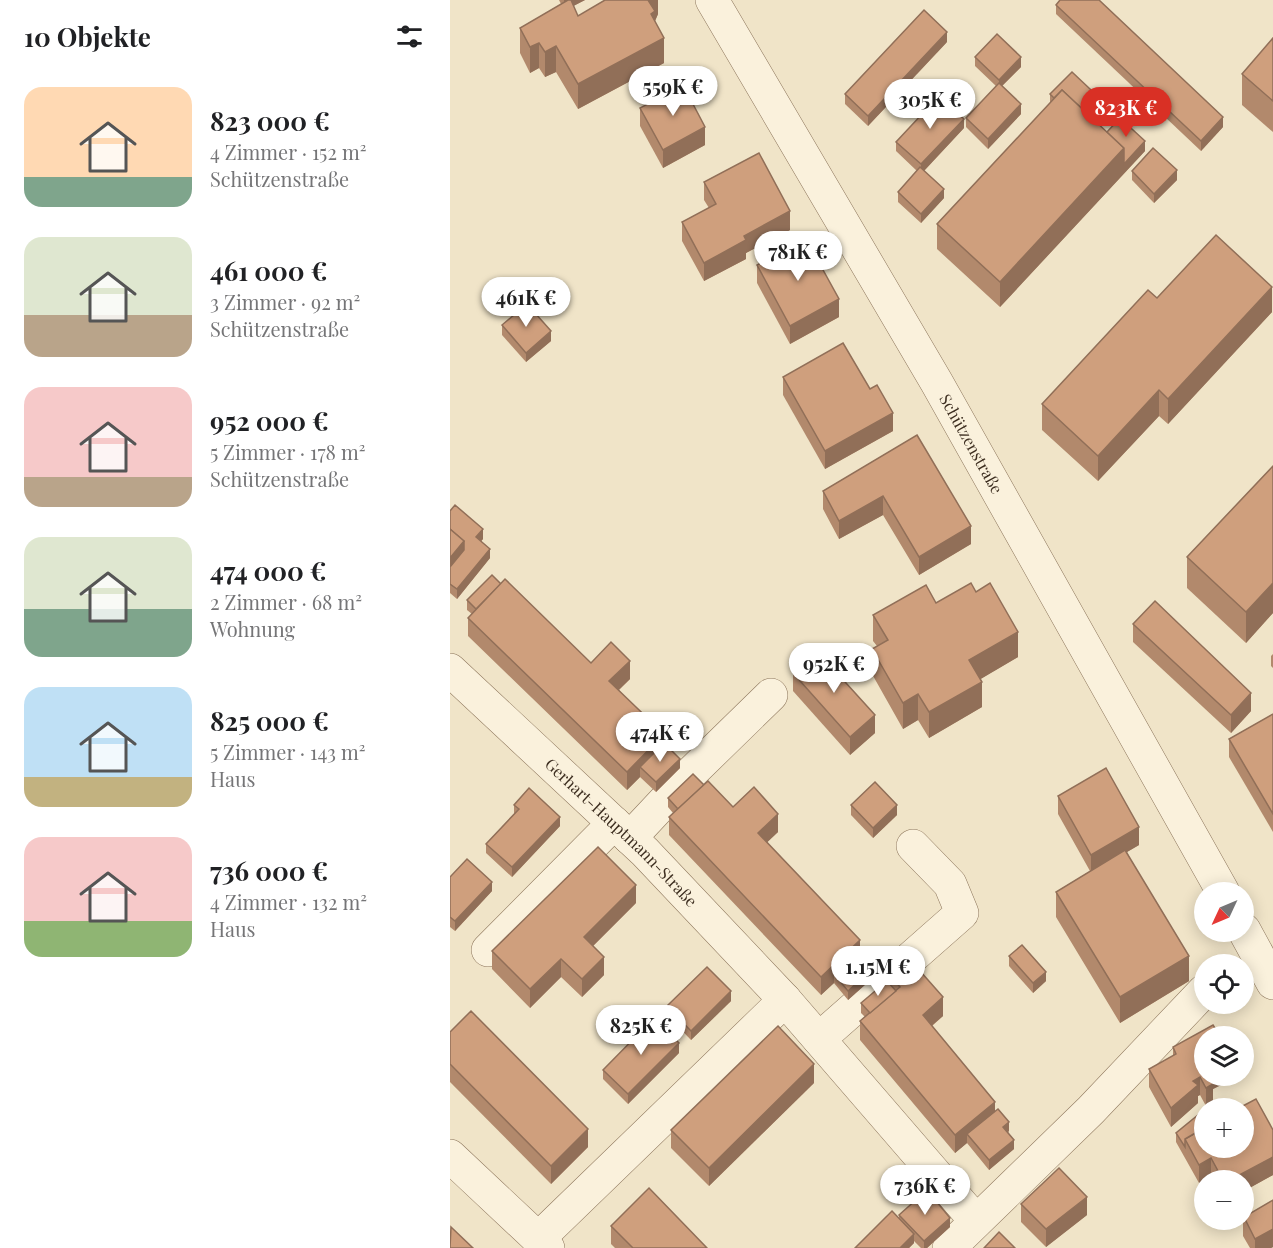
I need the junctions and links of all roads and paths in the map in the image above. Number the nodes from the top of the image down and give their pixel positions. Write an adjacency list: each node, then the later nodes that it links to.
1 (712, 0): 6 (street, Schützenstraße)
2 (450, 670): 4 (street, Gerhart-Hauptmann-Straße)
3 (771, 695): 4 (street)
4 (622, 831): 8 (street); 10 (street, Gerhart-Hauptmann-Straße)
5 (913, 846): 12 (street)
6 (1217, 882)
7 (1241, 946): 9 (street)
8 (488, 950)
9 (1273, 983)
10 (785, 1000): 12 (street, Gerhart-Hauptmann-Straße); 15 (street)
11 (1194, 1002): 14 (street)
12 (819, 1039): 14 (street, Gerhart-Hauptmann-Straße)
13 (450, 1156): 15 (street)
14 (976, 1221): 16 (street)
15 (543, 1243)
16 (949, 1248)

